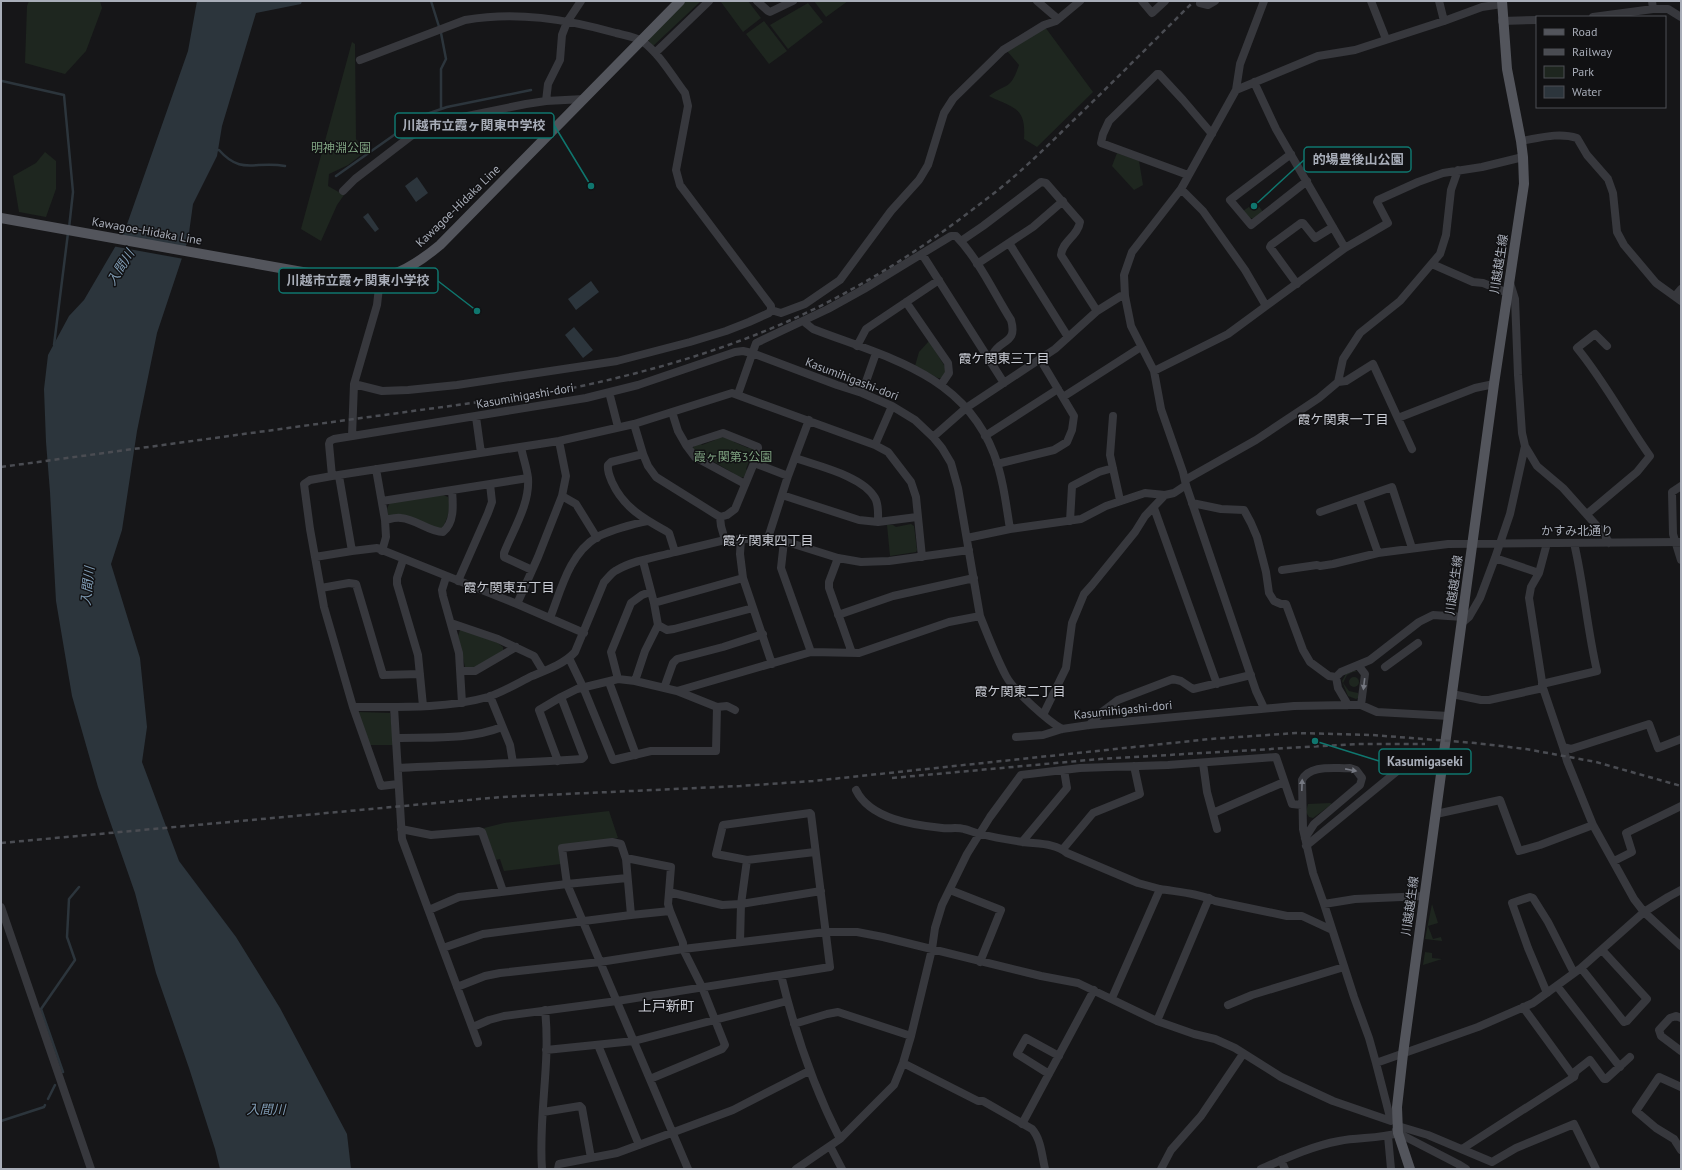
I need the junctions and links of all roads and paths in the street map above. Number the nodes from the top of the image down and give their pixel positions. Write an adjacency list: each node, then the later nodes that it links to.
1 (581, 1): 23 (street)
2 (680, 1): 25 (main road, Kawagoe-Hidaka Line)
3 (709, 1): 26 (street)
4 (757, 1): 5 (street)
5 (793, 1)
6 (1037, 1): 19 (street)
7 (1080, 1): 19 (street)
8 (1142, 1): 9 (street)
9 (1165, 1)
10 (1215, 1): 14 (street)
11 (1264, 1): 29 (street)
12 (1371, 1): 24 (street)
13 (1439, 1): 21 (street)
14 (1200, 3)
15 (1502, 3): 21 (street); 22 (main road, 川越越生線)
16 (1653, 5): 17 (street); 18 (street)
17 (1598, 16)
18 (1681, 16)
19 (1058, 19): 59 (street)
20 (1536, 20): 22 (street)
21 (1444, 21): 24 (street)
22 (1502, 21): 33 (main road, 川越越生線)
23 (567, 22): 25 (street); 27 (street); 31 (street)
24 (1386, 39): 28 (street)
25 (641, 40): 26 (street); 30 (main road, Kawagoe-Hidaka Line)
26 (655, 53): 59 (street)
27 (360, 60)
28 (1254, 82): 29 (street); 34 (street)
29 (1236, 90): 32 (street)
30 (584, 99): 31 (street); 50 (main road, Kawagoe-Hidaka Line)
31 (546, 101): 40 (street)
32 (1212, 134): 37 (street); 37 (street)
33 (1521, 141): 35 (main road, 川越越生線); 56 (street)
34 (1291, 154): 38 (street); 38 (street)
35 (1523, 157): 36 (street); 53 (main road, 川越越生線)
36 (1458, 170): 46 (street); 49 (street)
37 (1188, 175): 39 (street)
38 (1307, 181): 43 (street)
39 (1181, 190): 55 (street); 58 (street)
40 (343, 191)
41 (1063, 201): 44 (street); 45 (street); 60 (street)
42 (1, 218): 50 (main road, Kawagoe-Hidaka Line)
43 (1333, 227): 46 (street); 52 (street)
44 (961, 241): 47 (street); 48 (street)
45 (1009, 243): 48 (street); 62 (street)
46 (1345, 248): 52 (street)
47 (922, 254): 51 (street); 61 (street)
48 (977, 264): 69 (street)
49 (1432, 264): 53 (street); 71 (street)
50 (380, 278): 73 (street)
51 (939, 280): 57 (street); 69 (street)
52 (1297, 284): 58 (street)
53 (1509, 288): 74 (main road, 川越越生線); 96 (street)
54 (1681, 289): 56 (street)
55 (1125, 296): 60 (street); 65 (street)
56 (1678, 299)
57 (906, 302): 63 (street); 75 (street)
58 (1266, 306): 70 (street)
59 (771, 310): 73 (street)
60 (1097, 311): 62 (street)
61 (803, 321): 63 (street); 66 (street)
62 (1068, 337): 68 (street)
63 (857, 346): 67 (street)
64 (1607, 346): 123 (street)
65 (1141, 347): 70 (street); 80 (street)
66 (752, 353): 77 (street, Kasumihigashi-dori); 78 (street, Kasumihigashi-dori); 79 (street)
67 (876, 353): 75 (street); 78 (street)
68 (1040, 359): 72 (street); 76 (street)
69 (991, 363): 72 (street)
70 (1154, 371): 109 (street)
71 (1338, 382): 86 (street); 109 (street)
72 (1004, 383): 82 (street)
73 (354, 384): 90 (street)
74 (1494, 384): 86 (street); 137 (main road, 川越越生線)
75 (942, 385): 82 (street)
76 (1058, 389): 80 (street); 91 (street)
77 (609, 392): 85 (street, Kasumihigashi-dori); 89 (street)
78 (862, 393): 81 (street, Kasumihigashi-dori)
79 (738, 394): 83 (street); 87 (street)
80 (1063, 397): 103 (street)
81 (892, 406): 92 (street, Kasumihigashi-dori); 95 (street)
82 (966, 408): 91 (street); 92 (street)
83 (672, 412): 88 (street); 94 (street)
84 (1113, 416): 104 (street)
85 (476, 417): 90 (street, Kasumihigashi-dori); 99 (street)
86 (1398, 418): 98 (street)
87 (809, 420): 95 (street); 101 (street)
88 (634, 424): 89 (street); 100 (street)
89 (618, 427): 93 (street)
90 (352, 436): 106 (street, Kasumihigashi-dori)
91 (985, 436): 103 (street)
92 (933, 437): 134 (street, Kasumihigashi-dori)
93 (559, 441): 97 (street); 116 (street)
94 (686, 445): 102 (street); 111 (street)
95 (875, 445): 125 (street)
96 (1525, 446): 123 (street); 138 (street)
97 (521, 448): 99 (street); 108 (street)
98 (1412, 449)
99 (481, 453): 105 (street)
100 (643, 454): 124 (street); 127 (street)
101 (795, 458): 107 (street); 129 (street)
102 (754, 463): 107 (street); 111 (street)
103 (997, 464): 130 (street)
104 (1113, 468): 118 (street); 128 (street)
105 (376, 469): 106 (street); 119 (street)
106 (336, 476): 145 (street); 149 (street)
107 (788, 476): 114 (street)
108 (528, 478): 110 (street); 156 (street)
109 (1186, 482): 115 (street); 120 (street)
110 (490, 484): 113 (street); 162 (street)
111 (745, 484): 124 (street)
112 (1681, 486): 142 (street)
113 (452, 490): 119 (street); 126 (street)
114 (782, 495): 129 (street); 133 (street)
115 (1166, 495): 118 (street); 121 (street)
116 (562, 496): 131 (street); 156 (street)
117 (1359, 499): 122 (street); 143 (street); 148 (street)
118 (1120, 500): 128 (street)
119 (382, 501): 126 (street)
120 (1192, 503): 187 (street); 188 (street)
121 (1154, 508): 192 (street); 209 (street)
122 (1320, 512)
123 (1587, 514): 141 (street)
124 (720, 517): 135 (street)
125 (917, 517): 129 (street); 150 (street)
126 (385, 520): 146 (street)
127 (647, 521): 131 (street); 147 (street)
128 (1070, 521): 130 (street)
129 (878, 522)
130 (1010, 529): 134 (street)
131 (597, 538): 170 (street)
132 (741, 538): 133 (street); 135 (street); 160 (street)
133 (768, 538): 136 (street)
134 (967, 538): 144 (street, Kasumihigashi-dori)
135 (724, 540): 147 (street)
136 (784, 541): 151 (street); 178 (street)
137 (1473, 543): 138 (street, かすみ北通り); 143 (street, かすみ北通り); 171 (main road, 川越越生線)
138 (1499, 543): 139 (street, かすみ北通り); 152 (street)
139 (1547, 543): 140 (street, かすみ北通り); 158 (street)
140 (1574, 543): 141 (street, かすみ北通り); 193 (street)
141 (1609, 543): 142 (street, かすみ北通り)
142 (1678, 543): 154 (street)
143 (1412, 548): 148 (street, かすみ北通り)
144 (969, 550): 150 (street); 161 (street, Kasumihigashi-dori)
145 (352, 551): 146 (street); 149 (street)
146 (382, 551): 153 (street)
147 (675, 552): 155 (street)
148 (1378, 553): 157 (street, かすみ北通り)
149 (315, 557): 163 (street)
150 (922, 557): 151 (street)
151 (838, 558): 168 (street)
152 (1495, 558): 158 (street); 171 (street)
153 (403, 560): 159 (street); 186 (street)
154 (1681, 560)
155 (643, 561): 164 (street); 174 (street)
156 (532, 570): 166 (street)
157 (1282, 570)
158 (1539, 573): 193 (street)
159 (446, 577): 162 (street); 172 (street)
160 (743, 578): 165 (street); 167 (street)
161 (974, 578): 168 (street); 169 (street, Kasumihigashi-dori)
162 (458, 581): 166 (street)
163 (321, 588): 186 (street); 204 (street)
164 (650, 592): 165 (street); 189 (street)
165 (654, 603): 173 (street)
166 (516, 604): 170 (street)
167 (753, 608): 173 (street); 175 (street)
168 (838, 615): 179 (street)
169 (980, 616): 179 (street); 209 (street, Kasumihigashi-dori)
170 (550, 618): 174 (street)
171 (1463, 620): 182 (street); 197 (main road, 川越越生線)
172 (451, 623): 177 (street); 184 (street)
173 (658, 625): 190 (street)
174 (584, 633): 180 (street)
175 (763, 634): 181 (street); 195 (street)
176 (1418, 643): 183 (street)
177 (516, 647): 184 (street); 185 (street)
178 (812, 652): 179 (street); 181 (street)
179 (852, 653)
180 (569, 658): 185 (street); 194 (street)
181 (772, 664): 196 (street)
182 (1358, 665): 188 (street); 202 (street, one-way to 202)
183 (1385, 668)
184 (460, 671): 200 (street)
185 (543, 671): 198 (street)
186 (420, 674): 203 (street)
187 (1251, 674): 192 (street); 207 (street)
188 (1336, 677): 201 (street)
189 (618, 679): 190 (street); 191 (street)
190 (635, 681): 195 (street)
191 (609, 682): 194 (street); 219 (street)
192 (1217, 684): 211 (street)
193 (1543, 686): 197 (street); 217 (street)
194 (583, 687): 199 (street); 219 (street)
195 (664, 688): 196 (street)
196 (677, 691): 206 (street)
197 (1452, 694): 210 (main road, 川越越生線)
198 (490, 696): 200 (street); 212 (street)
199 (561, 697): 220 (street); 220 (street)
200 (462, 703): 203 (street)
201 (1348, 704): 202 (street, Kasumihigashi-dori); 207 (street, Kasumihigashi-dori)
202 (1361, 705): 210 (street, Kasumihigashi-dori)
203 (423, 706): 205 (street)
204 (353, 707): 205 (street); 227 (street)
205 (394, 707): 215 (street)
206 (717, 707): 208 (street); 219 (street)
207 (1264, 708): 211 (street, Kasumihigashi-dori)
208 (735, 710)
209 (1043, 715): 213 (street, Kasumihigashi-dori)
210 (1449, 716): 218 (main road, 川越越生線)
211 (1089, 725): 213 (street, Kasumihigashi-dori)
212 (502, 726): 215 (street); 221 (street)
213 (1062, 729): 214 (street)
214 (1016, 737)
215 (396, 738): 224 (street)
216 (1681, 739): 217 (street)
217 (1563, 747): 233 (street)
218 (1443, 754): 232 (main road, 川越越生線); 238 (street)
219 (636, 755)
220 (558, 761): 221 (street)
221 (513, 763): 224 (street)
222 (1203, 763): 223 (street); 226 (street); 231 (street)
223 (1134, 766): 225 (street); 239 (street)
224 (398, 768): 227 (street)
225 (1064, 770): 236 (street); 237 (street)
226 (1284, 782): 229 (street); 231 (street)
227 (398, 784): 234 (street)
228 (856, 790): 236 (street)
229 (1302, 805): 238 (street); 238 (street, one-way to 238)
230 (1681, 806): 243 (street)
231 (1213, 813): 235 (street)
232 (1436, 814): 233 (street); 252 (main road, 川越越生線)
233 (1593, 825): 243 (street)
234 (401, 829): 249 (street); 257 (street)
235 (1217, 829)
236 (980, 834): 237 (street); 247 (street)
237 (1022, 842): 239 (street)
238 (1305, 842): 255 (street)
239 (1063, 849): 246 (street)
240 (815, 852): 242 (street); 242 (street); 250 (street)
241 (626, 860): 244 (street); 245 (street); 251 (street)
242 (747, 860): 254 (street)
243 (1614, 861): 259 (street)
244 (626, 878): 245 (street); 260 (street)
245 (567, 884): 249 (street); 261 (street)
246 (1160, 889): 253 (street); 281 (street)
247 (950, 890): 268 (street); 271 (street)
248 (1681, 890): 259 (street)
249 (503, 891): 257 (street)
250 (821, 891): 254 (street); 263 (street)
251 (670, 892): 254 (street); 258 (street)
252 (1425, 896): 255 (street); 299 (main road, 川越越生線)
253 (1209, 898): 262 (street); 289 (street)
254 (741, 904): 264 (street)
255 (1324, 904): 262 (street)
256 (1, 907): 321 (street)
257 (429, 910): 266 (street)
258 (670, 911): 260 (street); 267 (street)
259 (1644, 912): 265 (street); 269 (street)
260 (631, 915): 261 (street)
261 (582, 921): 266 (street); 270 (street)
262 (1332, 930): 272 (street)
263 (826, 932): 264 (street); 268 (street); 275 (street)
264 (740, 942): 267 (street)
265 (1681, 946)
266 (443, 948): 277 (street)
267 (683, 949): 270 (street); 278 (street)
268 (932, 949): 271 (street); 292 (street)
269 (1602, 950): 273 (street); 273 (street)
270 (600, 962): 277 (street); 282 (street)
271 (980, 962): 279 (street)
272 (1344, 967): 284 (street); 303 (street)
273 (1581, 968): 274 (street)
274 (1574, 973): 276 (street); 280 (street)
275 (781, 975): 278 (street); 283 (street)
276 (1557, 986): 280 (street); 304 (street)
277 (457, 987): 291 (street)
278 (702, 987): 282 (street); 288 (street)
279 (1094, 990): 281 (street); 300 (street)
280 (1547, 993): 285 (street)
281 (1112, 998): 289 (street)
282 (617, 1001): 286 (street); 293 (street)
283 (787, 1001): 288 (street); 290 (street)
284 (1228, 1005)
285 (1523, 1007): 299 (street); 307 (street)
286 (545, 1010): 291 (street); 296 (street)
287 (1681, 1018): 297 (street)
288 (715, 1020): 293 (street); 308 (street)
289 (1157, 1022): 298 (street)
290 (794, 1024): 292 (street); 305 (street)
291 (473, 1027): 294 (street)
292 (911, 1036): 302 (street)
293 (634, 1041): 295 (street); 308 (street)
294 (478, 1043)
295 (598, 1045): 296 (street); 315 (street)
296 (546, 1050): 310 (street)
297 (1681, 1051)
298 (1243, 1054): 312 (street); 328 (street)
299 (1402, 1054): 303 (street); 312 (main road, 川越越生線)
300 (1059, 1056): 306 (street); 306 (street)
301 (1630, 1057): 304 (street)
302 (903, 1063): 311 (street); 314 (street)
303 (1376, 1063): 312 (street)
304 (1620, 1068): 307 (street)
305 (809, 1071): 313 (street); 314 (street)
306 (1049, 1074): 311 (street)
307 (1574, 1077): 317 (street)
308 (650, 1079): 313 (street)
309 (1681, 1087): 318 (street)
310 (543, 1112): 319 (street); 322 (street)
311 (1022, 1124): 327 (street)
312 (1394, 1129): 317 (street); 320 (street); 331 (street); 332 (main road, 川越越生線); 333 (street)
313 (674, 1132): 315 (street); 324 (street)
314 (840, 1139): 316 (street)
315 (639, 1145): 319 (street)
316 (830, 1146): 325 (street); 326 (street)
317 (1462, 1149): 334 (street)
318 (1681, 1150)
319 (591, 1158): 323 (street)
320 (1281, 1160): 329 (street); 330 (street)
321 (91, 1169)
322 (542, 1169)
323 (558, 1169)
324 (688, 1169)
325 (796, 1169)
326 (842, 1169)
327 (1045, 1169)
328 (1161, 1169)
329 (1261, 1169)
330 (1285, 1169)
331 (1391, 1169)
332 (1410, 1169)
333 (1466, 1169)
334 (1596, 1169)

